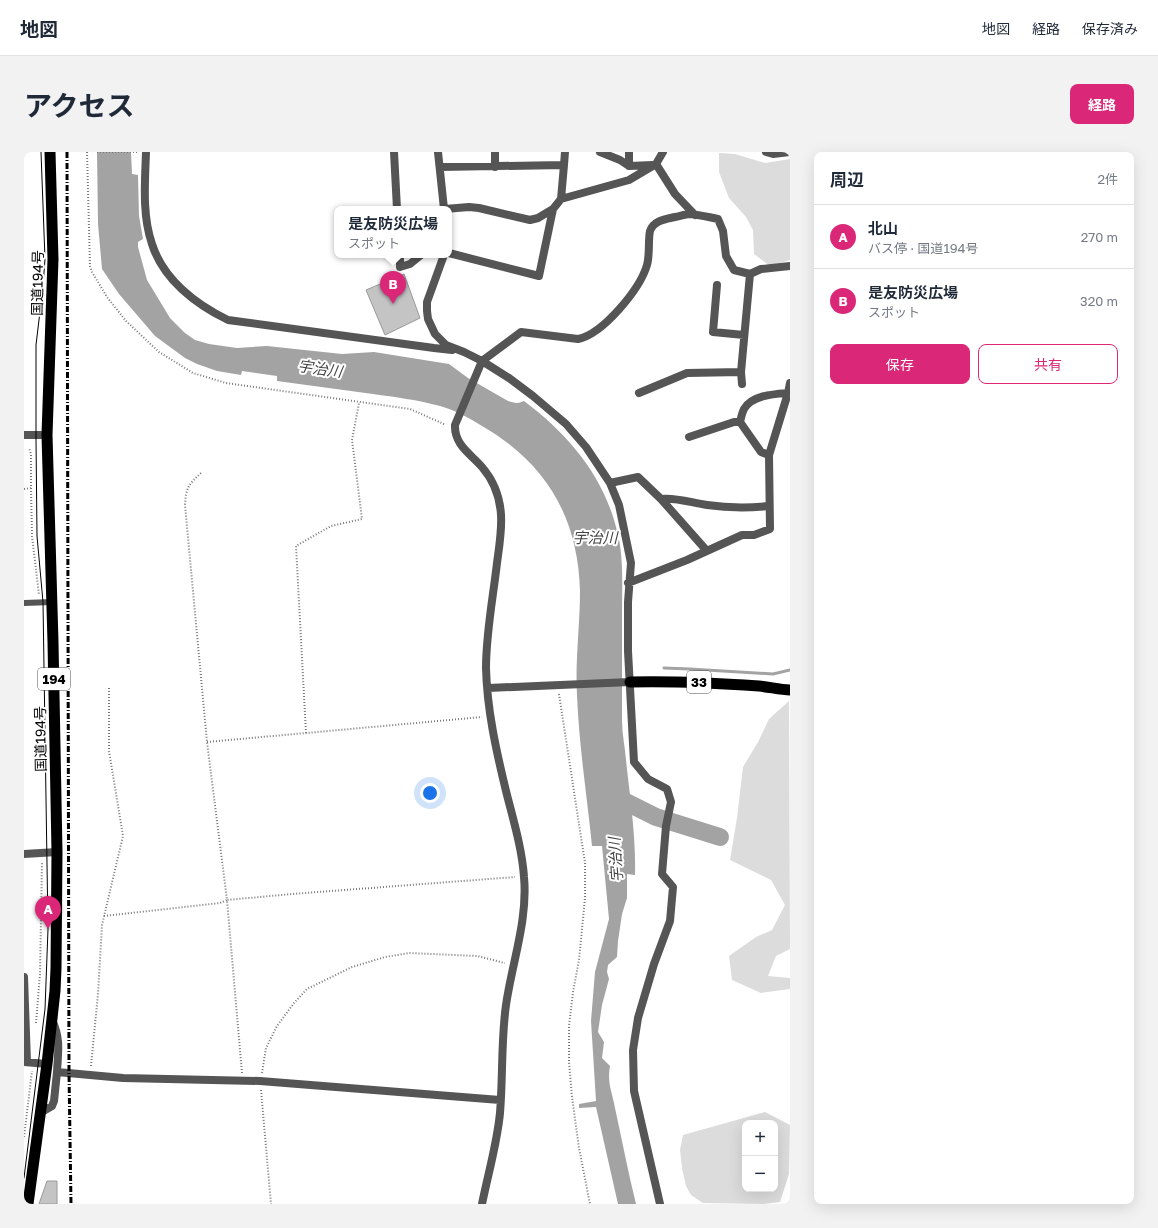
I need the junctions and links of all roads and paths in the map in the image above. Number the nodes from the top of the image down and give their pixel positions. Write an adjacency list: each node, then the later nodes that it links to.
1 (50, 152): 46 (highway, 国道194号 / 194)
2 (87, 152): 42 (path)
3 (97, 152): 4 (path)
4 (142, 152)
5 (146, 152): 6 (street); 35 (street)
6 (152, 152)
7 (394, 152): 22 (street)
8 (438, 152): 19 (street)
9 (495, 152): 20 (street)
10 (564, 152): 17 (street)
11 (600, 152): 18 (street)
12 (629, 152): 18 (street)
13 (663, 152): 16 (street)
14 (766, 152): 15 (street)
15 (790, 152)
16 (656, 164): 18 (street); 21 (street); 26 (street)
17 (564, 166): 20 (street); 21 (street)
18 (629, 166)
19 (440, 167): 20 (street); 23 (street)
20 (495, 167)
21 (561, 199): 25 (street)
22 (397, 206)
23 (445, 206)
24 (452, 208): 25 (street)
25 (553, 209): 27 (street)
26 (695, 215): 32 (street); 36 (street)
27 (452, 254)
28 (400, 258): 29 (street)
29 (417, 258)
30 (443, 258): 35 (street)
31 (790, 266): 32 (street)
32 (750, 274): 34 (street)
33 (717, 285): 34 (street)
34 (744, 335): 37 (street)
35 (464, 352): 36 (street)
36 (482, 361): 44 (street); 51 (street)
37 (741, 372): 39 (street); 40 (street)
38 (790, 383): 41 (street)
39 (742, 384)
40 (639, 393)
41 (788, 393): 43 (street); 49 (street)
42 (359, 403): 44 (path); 69 (path)
43 (740, 422): 47 (street); 49 (street)
44 (455, 427): 66 (street)
45 (24, 435): 46 (street)
46 (47, 435): 58 (highway, 国道194号 / 194)
47 (689, 437)
48 (29, 448): 52 (path)
49 (768, 455): 55 (street)
50 (201, 473): 70 (path)
51 (610, 483): 54 (street); 57 (street)
52 (31, 488): 53 (path); 60 (path)
53 (24, 489)
54 (661, 499): 55 (street); 56 (street)
55 (769, 506): 56 (street)
56 (707, 551): 57 (street)
57 (628, 583): 61 (street)
58 (52, 602): 60 (lane); 72 (highway, 国道194号 / 194)
59 (24, 603): 60 (lane)
60 (40, 603)
61 (630, 682): 63 (street); 65 (highway, 33); 95 (street)
62 (790, 683): 65 (highway, 33)
63 (561, 685): 66 (street); 94 (path)
64 (109, 687): 76 (path)
65 (767, 687): 67 (highway, 33)
66 (488, 688): 68 (street)
67 (790, 690)
68 (490, 716): 69 (path); 74 (street)
69 (306, 733): 70 (path)
70 (206, 742): 75 (path)
71 (42, 852): 72 (street); 73 (street); 80 (path)
72 (57, 852): 79 (highway, 国道194号 / 194)
73 (24, 854)
74 (524, 877): 75 (path); 77 (street)
75 (227, 900): 76 (path); 85 (path)
76 (104, 916): 84 (path)
77 (513, 965): 86 (path); 87 (street)
78 (24, 977): 81 (street)
79 (52, 1020): 82 (highway, 国道194号 / 194); 83 (street)
80 (36, 1023)
81 (28, 1062): 82 (street); 89 (path)
82 (47, 1064): 88 (highway, 国道194号 / 194)
83 (57, 1072): 84 (street); 88 (street)
84 (90, 1075): 85 (street)
85 (242, 1080): 86 (street)
86 (260, 1081): 87 (street); 93 (path)
87 (500, 1100): 92 (street)
88 (40, 1113): 90 (highway, 国道194号 / 194)
89 (24, 1138)
90 (27, 1176): 91 (highway, 国道194号 / 194)
91 (27, 1199)
92 (484, 1203)
93 (271, 1204)
94 (590, 1204)
95 (660, 1204)

